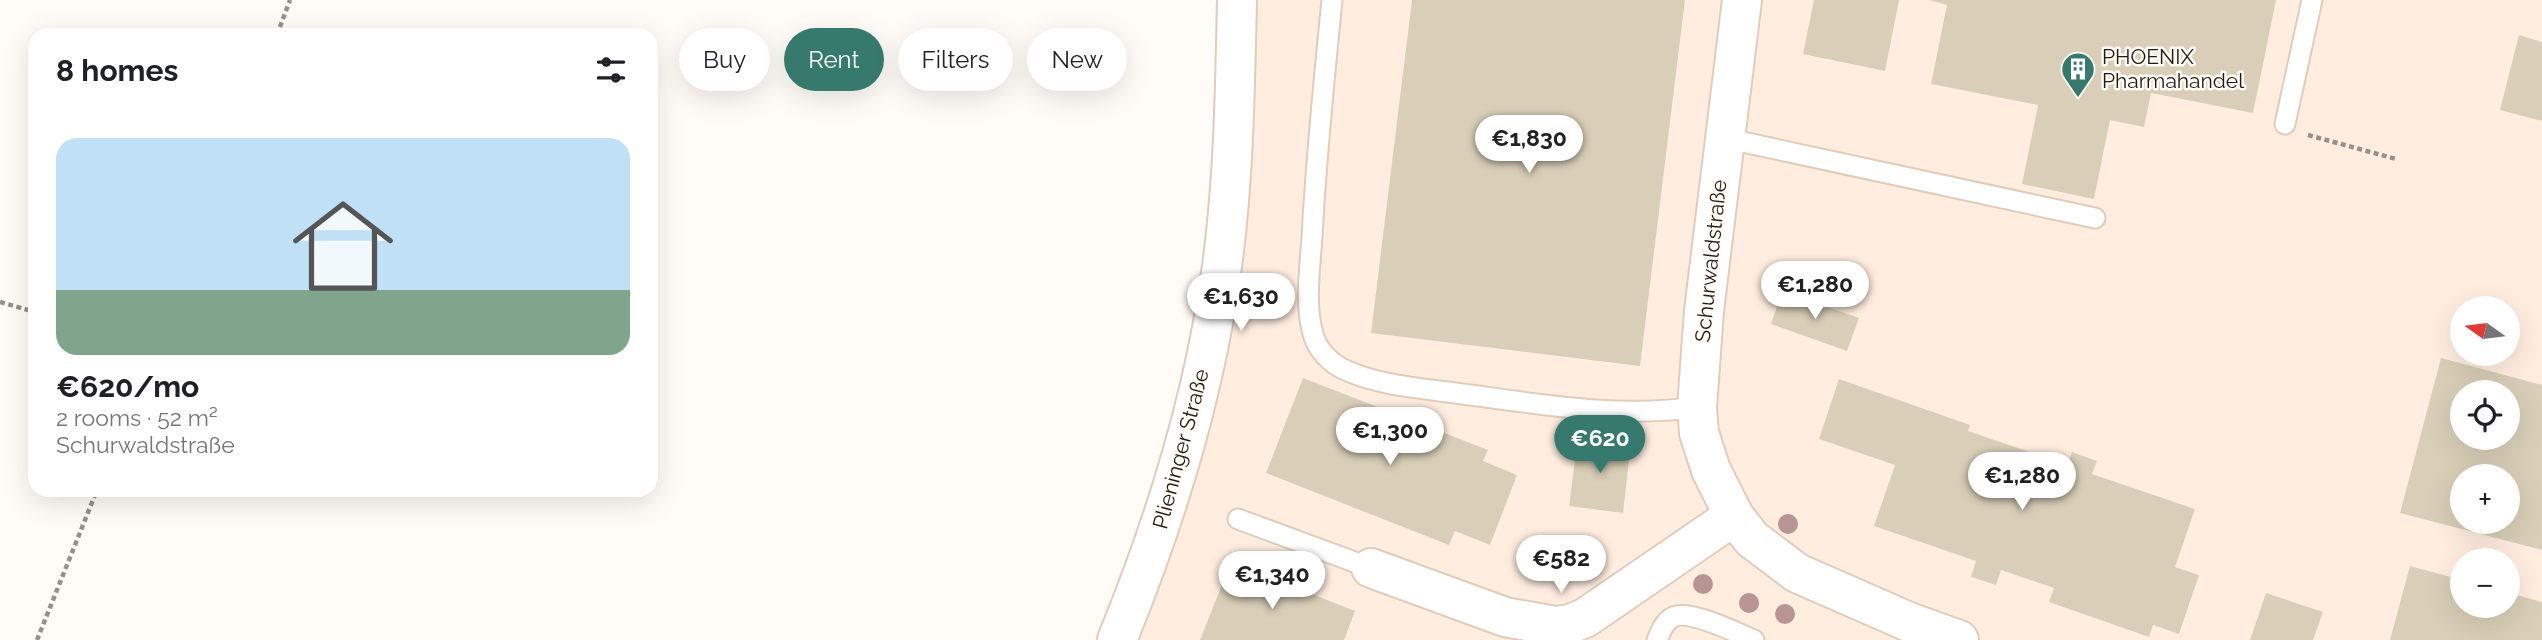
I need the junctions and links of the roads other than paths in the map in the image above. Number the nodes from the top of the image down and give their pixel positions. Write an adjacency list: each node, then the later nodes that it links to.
1 (1237, 0): 13 (street, Plieninger Straße)
2 (1332, 0): 8 (lane)
3 (1742, 0): 6 (street, Schurwaldstraße)
4 (2312, 0): 5 (lane)
5 (2285, 124)
6 (1724, 138): 7 (lane); 8 (street, Schurwaldstraße)
7 (2095, 218)
8 (1697, 407): 9 (street, Schurwaldstraße)
9 (1734, 516): 11 (street); 12 (street, Schurwaldstraße)
10 (1238, 519): 11 (lane)
11 (1371, 568)
12 (1906, 631): 16 (street, Schurwaldstraße)
13 (1117, 640)
14 (1657, 640): 15 (lane)
15 (1754, 640)
16 (1959, 640)

